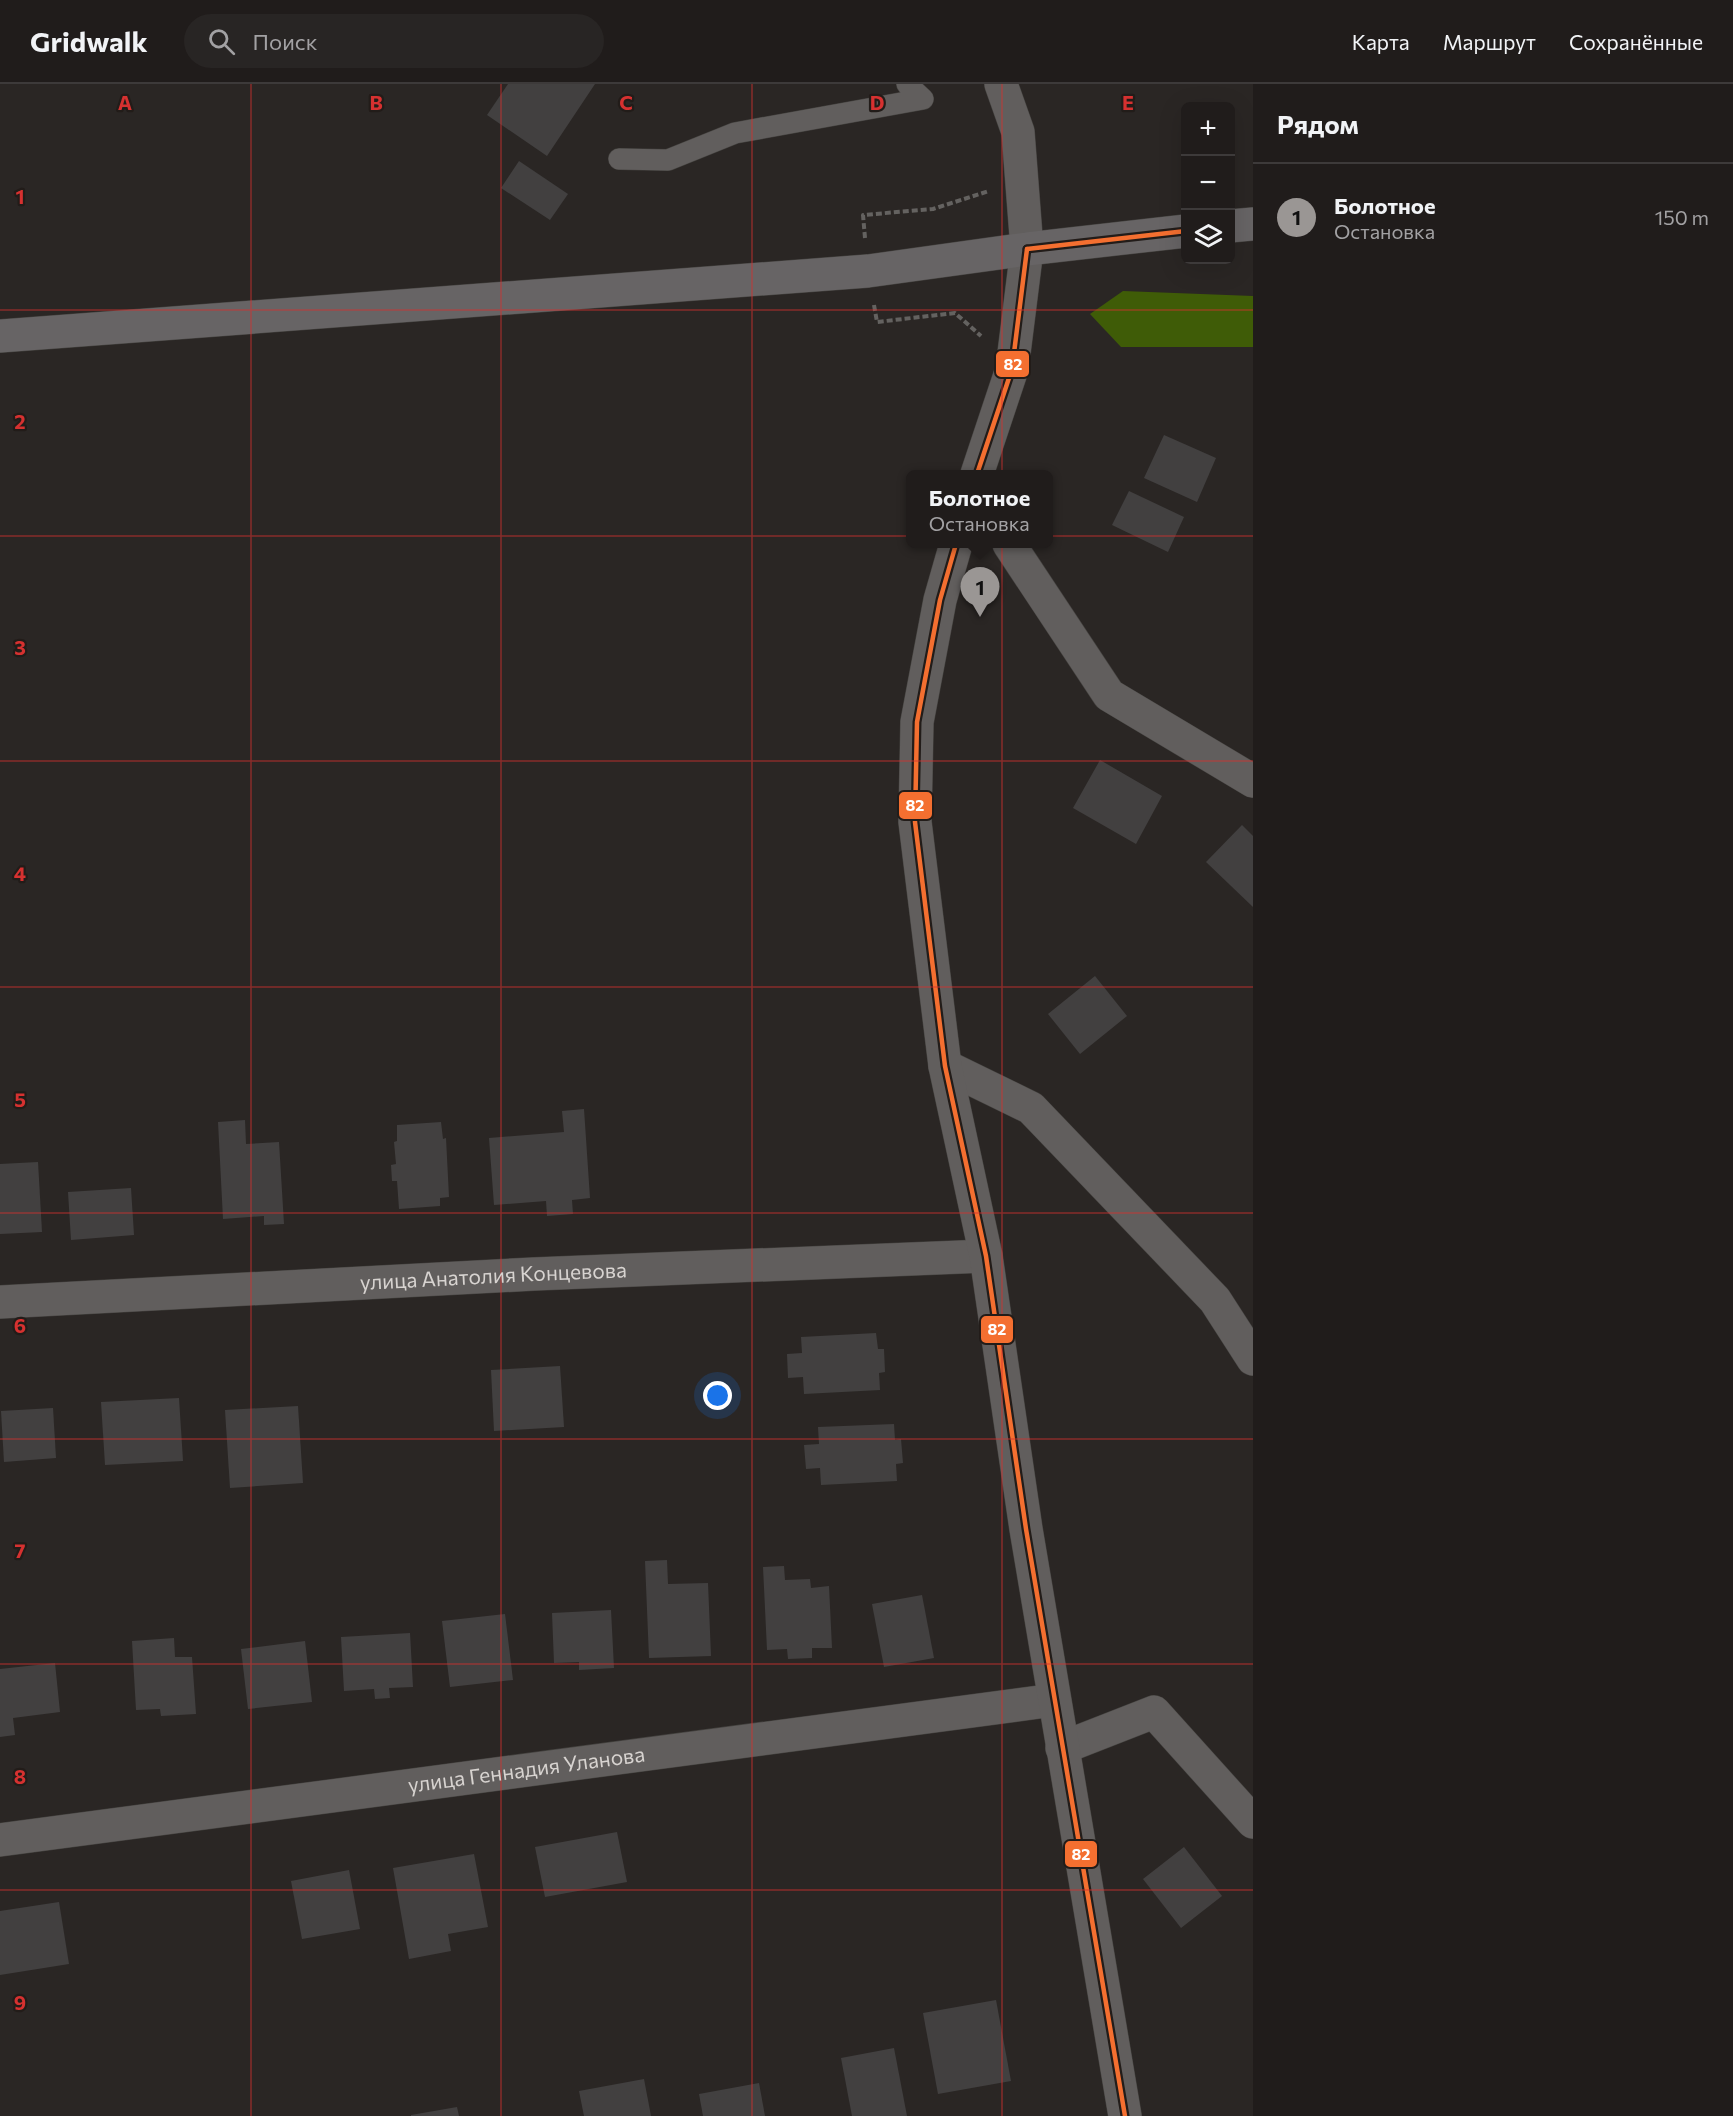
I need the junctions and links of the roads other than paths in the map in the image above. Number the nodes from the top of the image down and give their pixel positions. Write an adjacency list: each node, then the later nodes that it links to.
1 (907, 84): 3 (lane)
2 (1001, 84): 7 (street)
3 (619, 159)
4 (1253, 224): 5 (main road)
5 (1235, 226)
6 (1181, 231): 7 (main road)
7 (1027, 249): 8 (main road); 9 (street)
8 (0, 336)
9 (977, 470)
10 (955, 548): 13 (street)
11 (1012, 548): 12 (street)
12 (1253, 781)
13 (945, 1066): 14 (street); 16 (street)
14 (986, 1256): 15 (street, улица Анатолия Концевова); 17 (street)
15 (0, 1302)
16 (1253, 1359)
17 (1054, 1700): 18 (street); 20 (street, улица Геннадия Уланова)
18 (1062, 1748): 19 (street); 21 (street)
19 (1253, 1822)
20 (0, 1840)
21 (1125, 2116)

